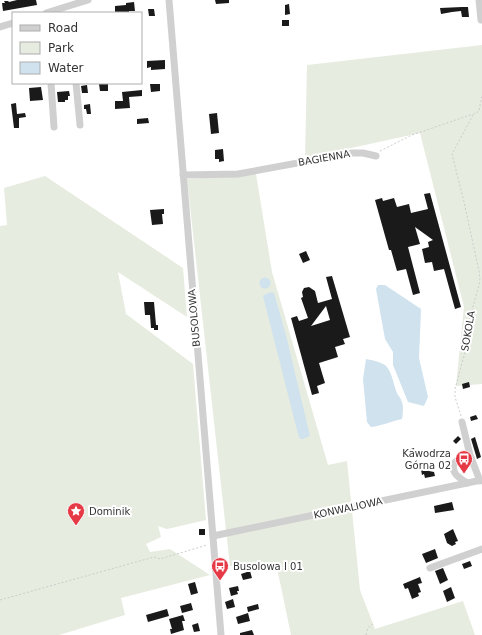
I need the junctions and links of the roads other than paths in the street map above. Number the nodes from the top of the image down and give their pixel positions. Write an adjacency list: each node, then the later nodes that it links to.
1 (88, 0): 4 (street)
2 (169, 0): 14 (street, BUSOLOWA)
3 (479, 0): 6 (street)
4 (71, 9): 5 (street)
5 (52, 12)
6 (481, 20)
7 (12, 23): 8 (street)
8 (0, 27)
9 (51, 84): 12 (street)
10 (76, 84): 11 (street)
11 (80, 125)
12 (54, 127)
13 (376, 156): 14 (street, BAGIENNA)
14 (183, 175): 19 (street, BUSOLOWA)
15 (462, 422): 16 (street)
16 (471, 458): 17 (street); 18 (street)
17 (481, 480): 18 (street, KONWALIOWA)
18 (467, 483): 19 (street, KONWALIOWA)
19 (214, 540): 22 (street, BUSOLOWA)
20 (482, 549): 21 (street)
21 (430, 568)
22 (221, 635)

